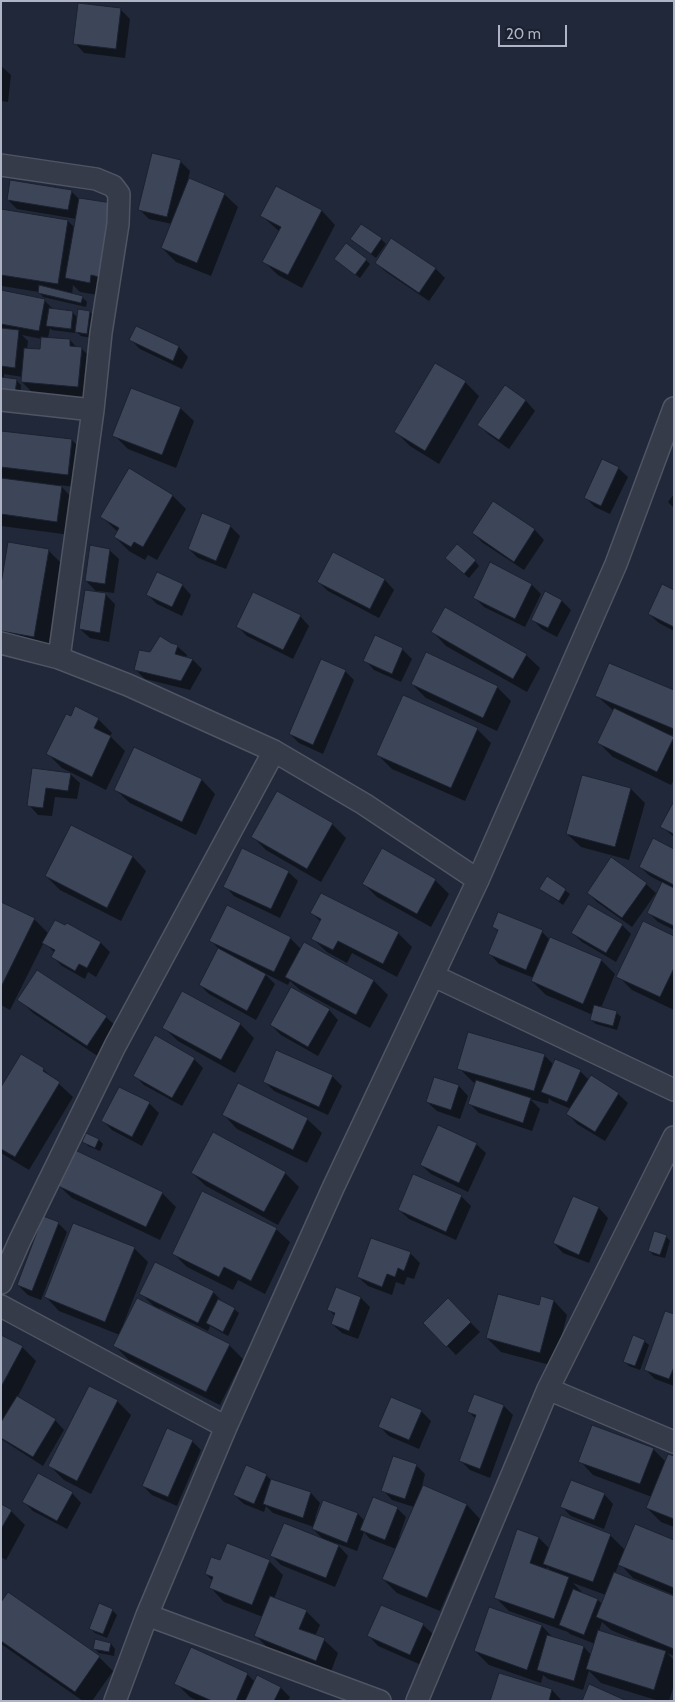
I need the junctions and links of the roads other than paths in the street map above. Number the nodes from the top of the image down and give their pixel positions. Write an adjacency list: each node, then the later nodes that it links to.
1 (1, 165): 4 (street)
2 (1, 400): 4 (street)
3 (674, 408): 8 (street)
4 (93, 410): 6 (street)
5 (1, 643): 6 (street)
6 (59, 658): 7 (street)
7 (274, 751): 8 (street); 12 (street)
8 (478, 880): 9 (street)
9 (434, 976): 10 (street); 15 (street)
10 (674, 1090)
11 (674, 1137): 14 (street)
12 (1, 1283)
13 (1, 1306): 15 (street)
14 (548, 1390): 16 (street); 20 (street)
15 (226, 1427): 17 (street)
16 (674, 1442)
17 (147, 1615): 18 (street); 19 (street)
18 (115, 1701)
19 (380, 1701)
20 (417, 1701)

